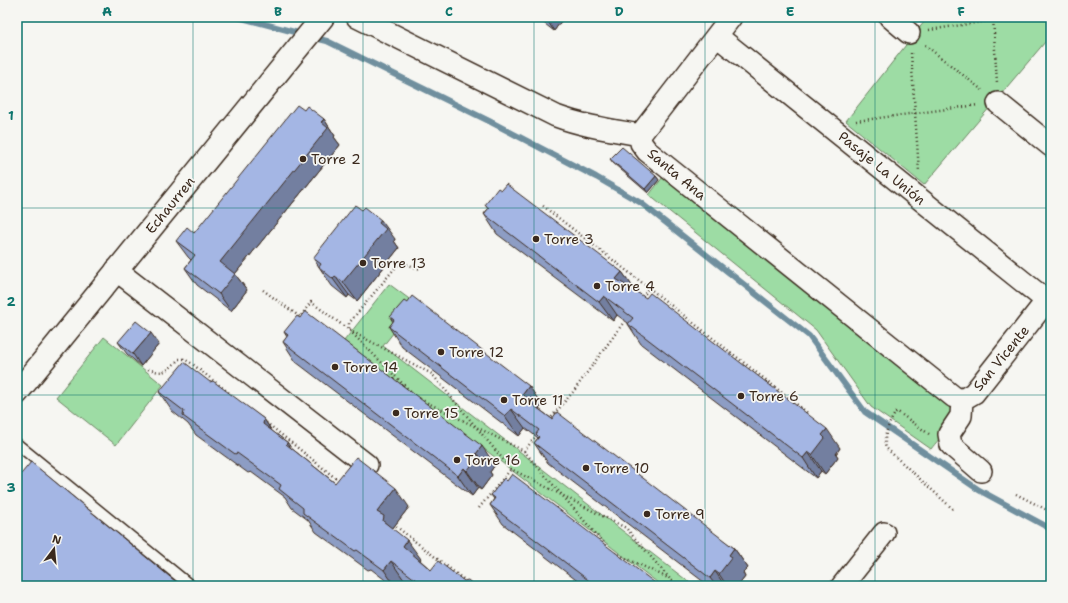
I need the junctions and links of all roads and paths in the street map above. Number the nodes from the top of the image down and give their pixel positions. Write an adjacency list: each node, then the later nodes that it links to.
1 (357, 17): 13 (street, Santa Ana)
2 (731, 17): 9 (street)
3 (890, 17): 8 (street)
4 (993, 17): 6 (path)
5 (1014, 17): 6 (path)
6 (993, 21): 8 (path); 10 (path)
7 (319, 22): 18 (street, Echaurren)
8 (909, 33): 10 (path); 11 (path)
9 (717, 36): 12 (street, Pasaje La Unión); 13 (street)
10 (998, 103): 11 (path); 14 (street)
11 (915, 113): 12 (path); 15 (path)
12 (828, 125): 15 (street, Pasaje La Unión)
13 (640, 135): 30 (street, Santa Ana)
14 (1051, 146)
15 (922, 200): 21 (street, Pasaje La Unión)
16 (543, 206): 19 (path)
17 (420, 269): 24 (path)
18 (116, 270): 27 (street, Echaurren); 39 (street)
19 (649, 288): 22 (path); 31 (path)
20 (263, 290): 24 (path)
21 (1049, 298): 30 (street, San Vicente)
22 (640, 301)
23 (627, 319): 33 (path)
24 (348, 330): 26 (path); 34 (path)
25 (148, 369): 28 (path)
26 (410, 392)
27 (17, 393)
28 (233, 396)
29 (416, 397): 34 (path)
30 (962, 400): 36 (street)
31 (809, 414)
32 (258, 416): 42 (path)
33 (548, 422)
34 (478, 428): 38 (path); 40 (path)
35 (539, 433): 38 (path)
36 (949, 439): 41 (street); 46 (path)
37 (17, 444): 51 (lane)
38 (524, 451): 44 (path)
39 (367, 465)
40 (511, 469): 44 (path); 45 (path)
41 (981, 471)
42 (341, 483)
43 (1016, 494): 47 (path)
44 (565, 497): 50 (path); 50 (path)
45 (479, 508)
46 (955, 511)
47 (1051, 512)
48 (388, 521): 52 (path)
49 (884, 533): 54 (street)
50 (670, 579): 53 (path)
51 (191, 586)
52 (472, 586)
53 (679, 586)
54 (842, 586)

